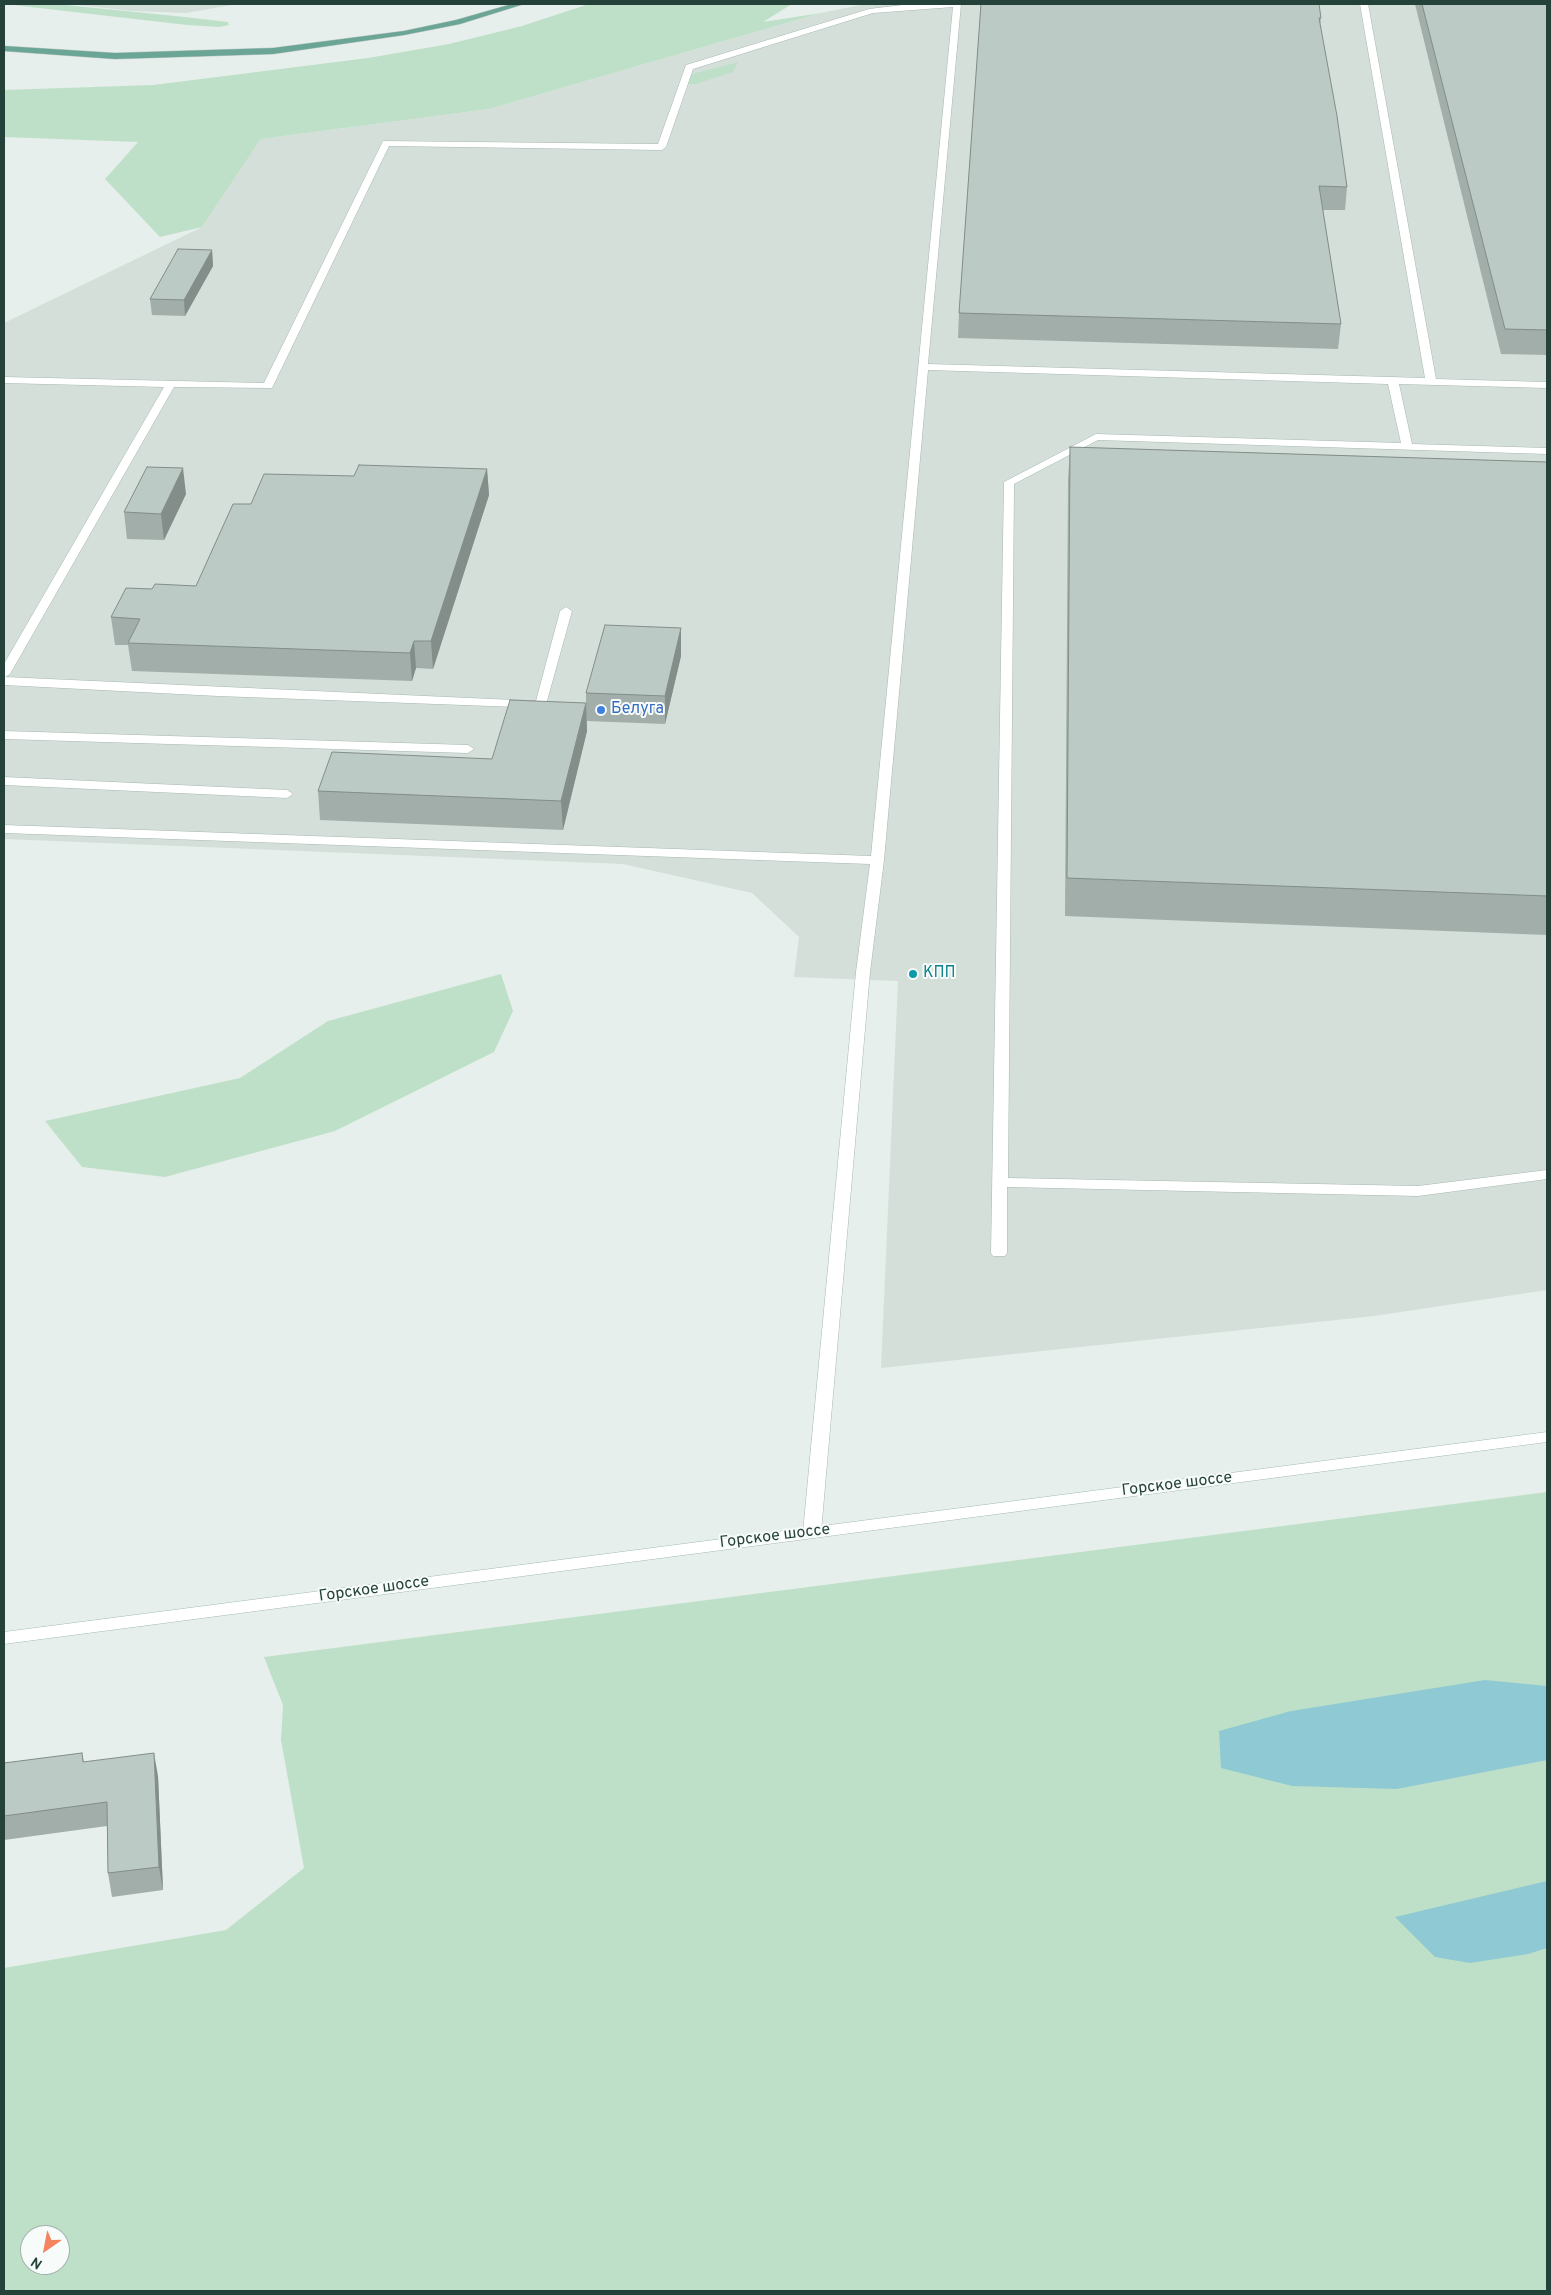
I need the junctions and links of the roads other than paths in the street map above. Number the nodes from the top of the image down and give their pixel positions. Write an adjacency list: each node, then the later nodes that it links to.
1 (520, 4): 6 (main road)
2 (957, 4): 7 (main road); 11 (main road)
3 (1364, 4): 10 (main road)
4 (452, 13): 5 (main road)
5 (4, 40)
6 (4, 49)
7 (922, 368): 9 (main road); 23 (main road)
8 (4, 380): 11 (main road)
9 (1393, 381): 10 (main road); 13 (main road)
10 (1431, 382): 12 (main road)
11 (171, 384): 16 (main road)
12 (1547, 385)
13 (1406, 445): 14 (main road); 25 (main road)
14 (1547, 451)
15 (566, 611): 17 (main road)
16 (4, 674)
17 (4, 681)
18 (4, 735): 19 (main road)
19 (468, 750)
20 (4, 781): 21 (main road)
21 (287, 794)
22 (4, 829): 23 (main road)
23 (877, 860): 28 (main road)
24 (1547, 1176): 25 (main road)
25 (1000, 1182): 26 (main road)
26 (999, 1253)
27 (1547, 1438): 28 (main road, Горское шоссе)
28 (812, 1532): 29 (main road, Горское шоссе)
29 (4, 1638)

